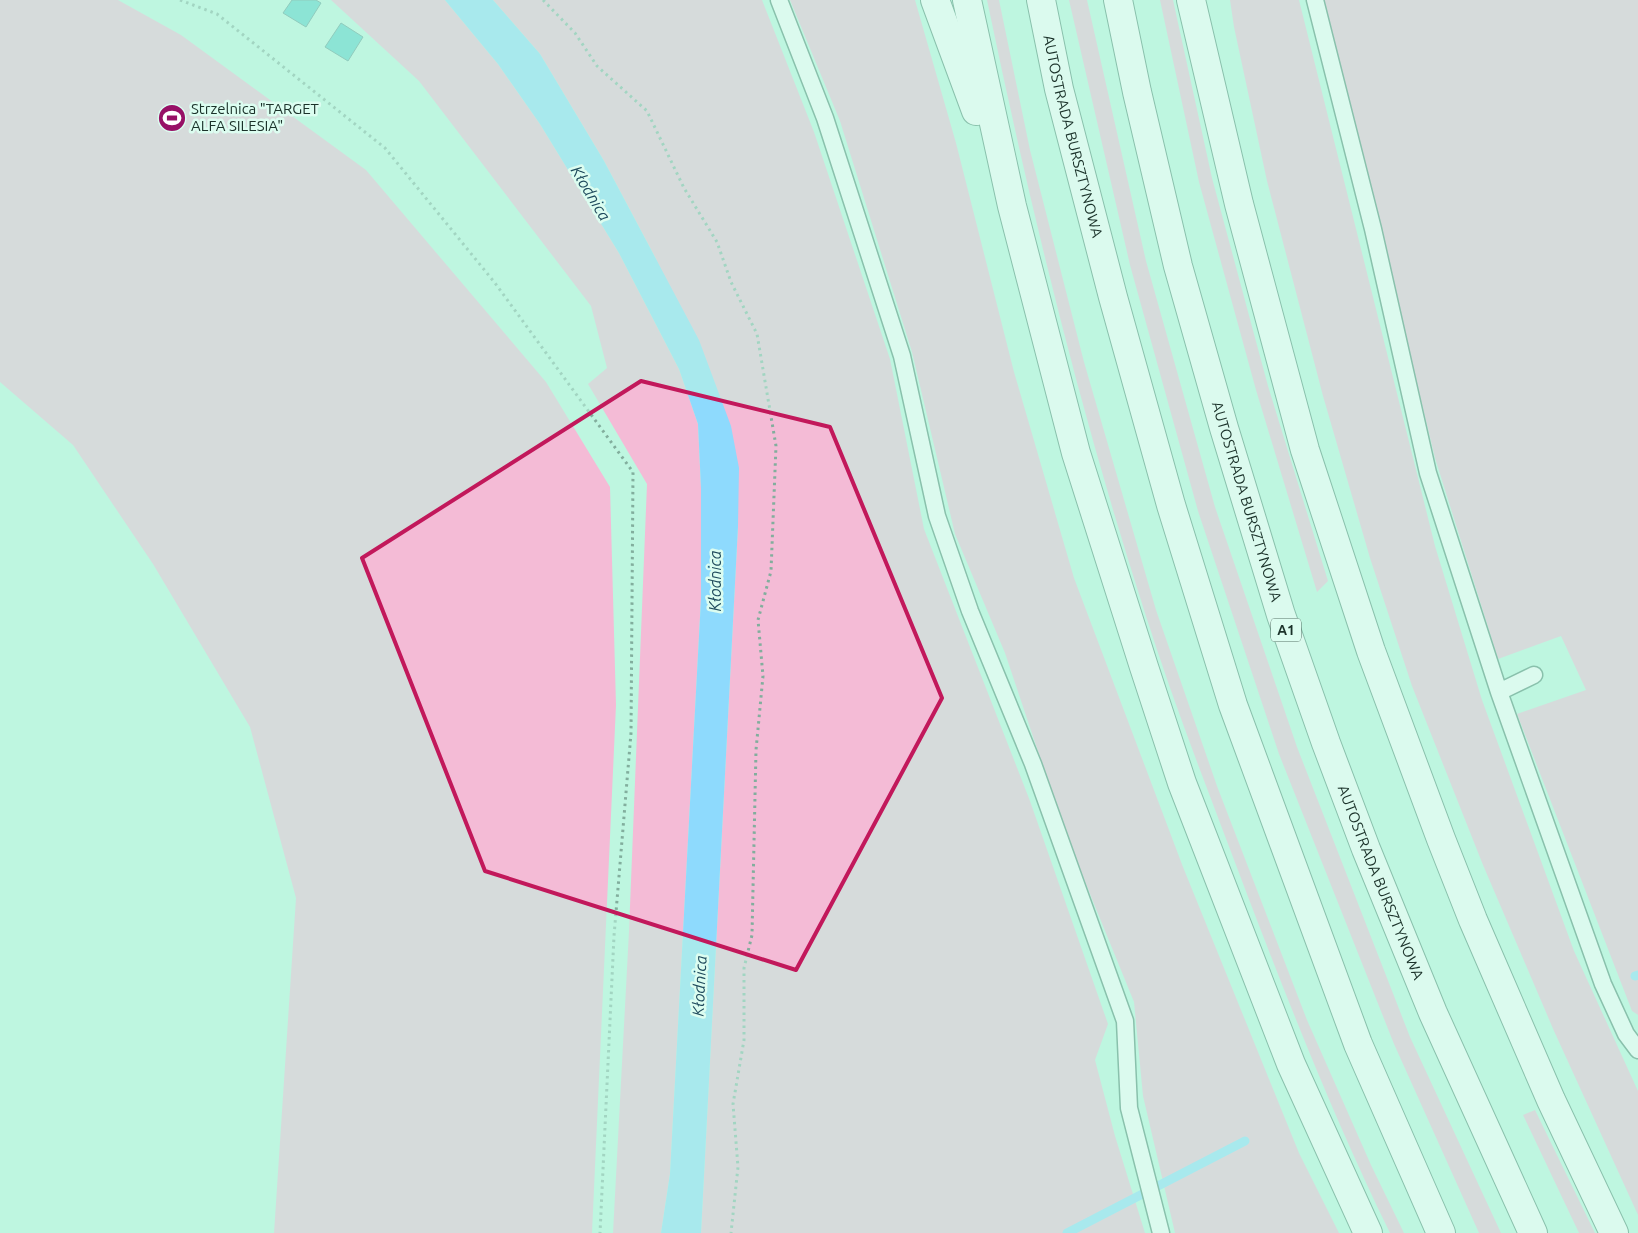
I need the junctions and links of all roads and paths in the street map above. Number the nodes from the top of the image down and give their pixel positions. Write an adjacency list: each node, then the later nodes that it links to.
1 (180, 0): 16 (path)
2 (543, 0): 17 (path)
3 (779, 0): 18 (lane)
4 (935, 0): 12 (highway)
5 (967, 0): 12 (highway)
6 (1041, 0): 20 (highway, AUTOSTRADA BURSZTYNOWA)
7 (1118, 0): 21 (highway, AUTOSTRADA BURSZTYNOWA / A1)
8 (1191, 0): 11 (highway)
9 (1199, 0): 11 (highway)
10 (1316, 0): 14 (lane)
11 (1200, 37): 22 (highway)
12 (1012, 206): 19 (highway)
13 (1534, 674): 14 (lane)
14 (1499, 692): 15 (lane)
15 (1638, 1050)
16 (600, 1233)
17 (730, 1233)
18 (1161, 1233)
19 (1368, 1233)
20 (1441, 1233)
21 (1533, 1233)
22 (1614, 1233)

